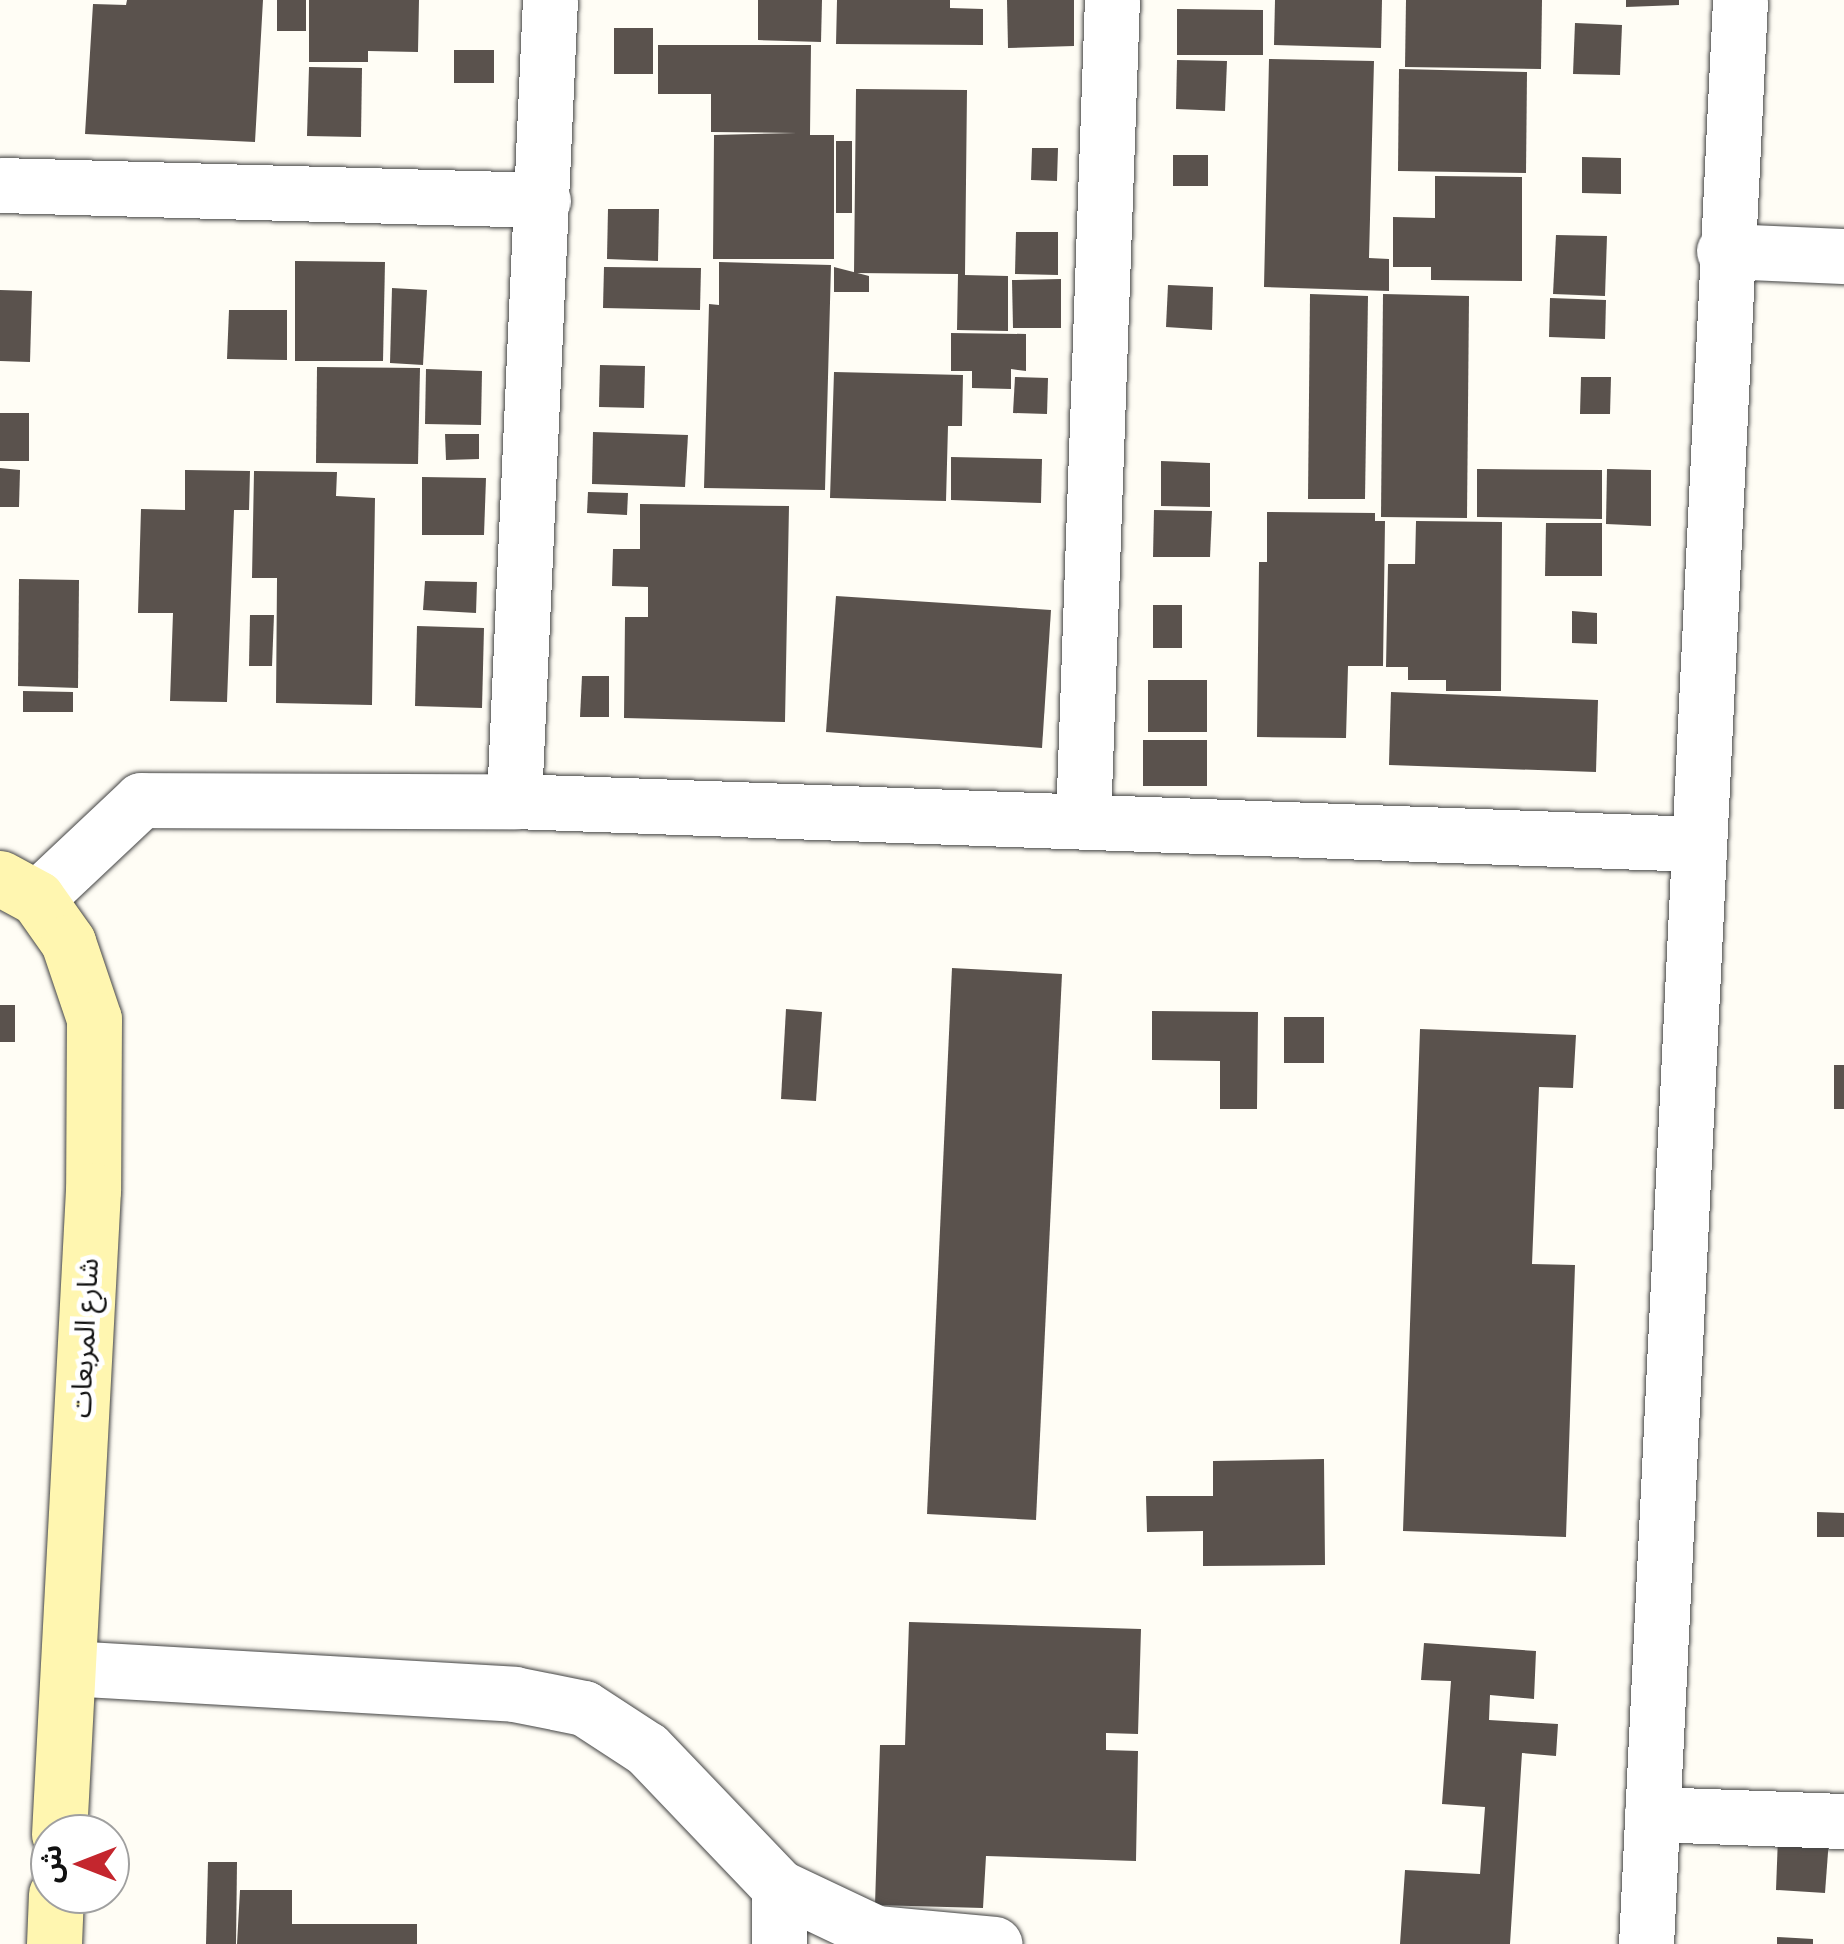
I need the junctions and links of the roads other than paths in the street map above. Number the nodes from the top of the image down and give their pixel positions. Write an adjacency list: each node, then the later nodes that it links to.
1 (550, 0): 5 (street)
2 (1112, 0): 9 (street)
3 (1740, 0): 6 (street)
4 (0, 185): 5 (street)
5 (543, 200): 8 (street)
6 (1724, 251): 7 (street); 10 (street)
7 (1844, 256)
8 (514, 801): 9 (street); 11 (street)
9 (1083, 821): 10 (street)
10 (1696, 844): 14 (street)
11 (18, 888): 12 (street, شارع المربعات)
12 (68, 1668): 13 (street, شارع المربعات); 16 (street)
13 (61, 1814)
14 (1652, 1814): 15 (street); 21 (street)
15 (1844, 1821)
16 (779, 1886): 19 (street); 20 (street)
17 (55, 1914): 18 (street)
18 (54, 1944)
19 (780, 1944)
20 (994, 1944)
21 (1646, 1944)

